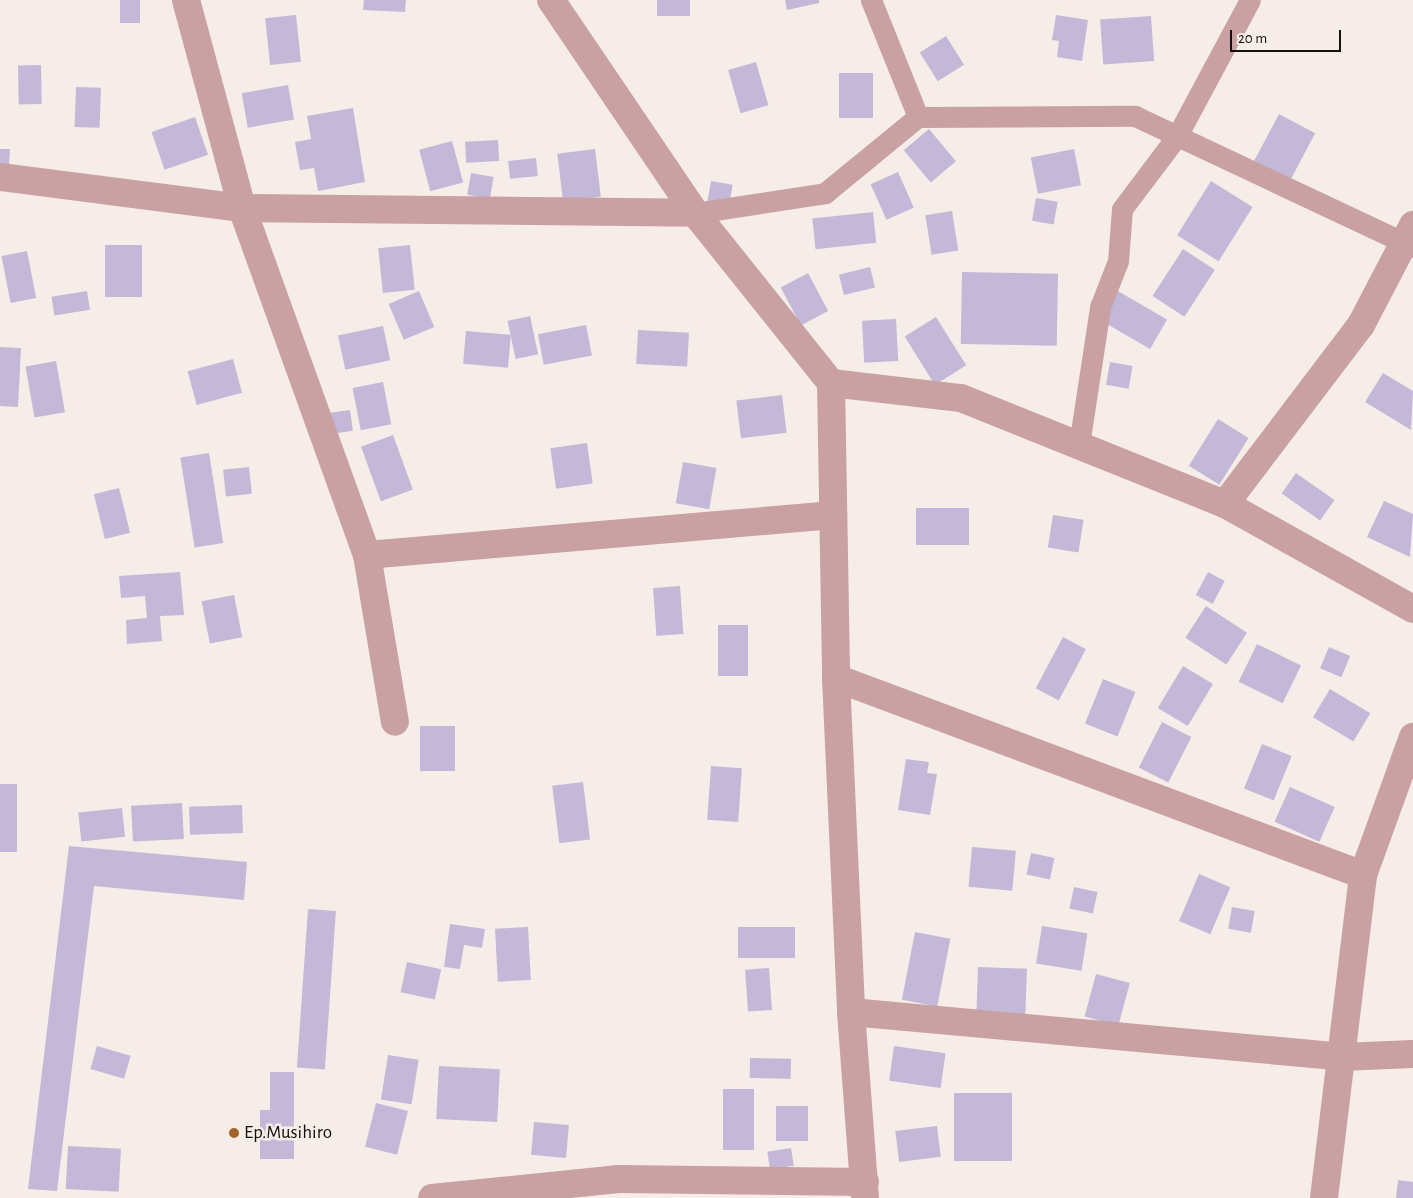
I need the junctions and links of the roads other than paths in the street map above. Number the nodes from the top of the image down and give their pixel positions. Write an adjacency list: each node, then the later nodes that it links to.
1 (186, 0): 8 (street)
2 (551, 0): 9 (street)
3 (871, 0): 5 (lane)
4 (1250, 0): 6 (lane)
5 (918, 117): 6 (lane); 9 (lane)
6 (1177, 136): 10 (lane); 12 (lane)
7 (0, 177): 8 (street)
8 (242, 208): 9 (street); 15 (street)
9 (695, 213): 11 (street)
10 (1410, 238): 13 (street)
11 (831, 383): 12 (street); 14 (street)
12 (1079, 445): 13 (street)
13 (1225, 504): 16 (street)
14 (832, 515): 15 (street); 17 (street)
15 (366, 554): 18 (street)
16 (1413, 609)
17 (836, 678): 20 (street); 21 (street)
18 (395, 722)
19 (1413, 737): 20 (street)
20 (1363, 875): 23 (street)
21 (851, 1012): 23 (street); 24 (street)
22 (1413, 1054): 23 (street)
23 (1341, 1057): 26 (street)
24 (865, 1190): 25 (street)
25 (432, 1198)
26 (1324, 1198)

